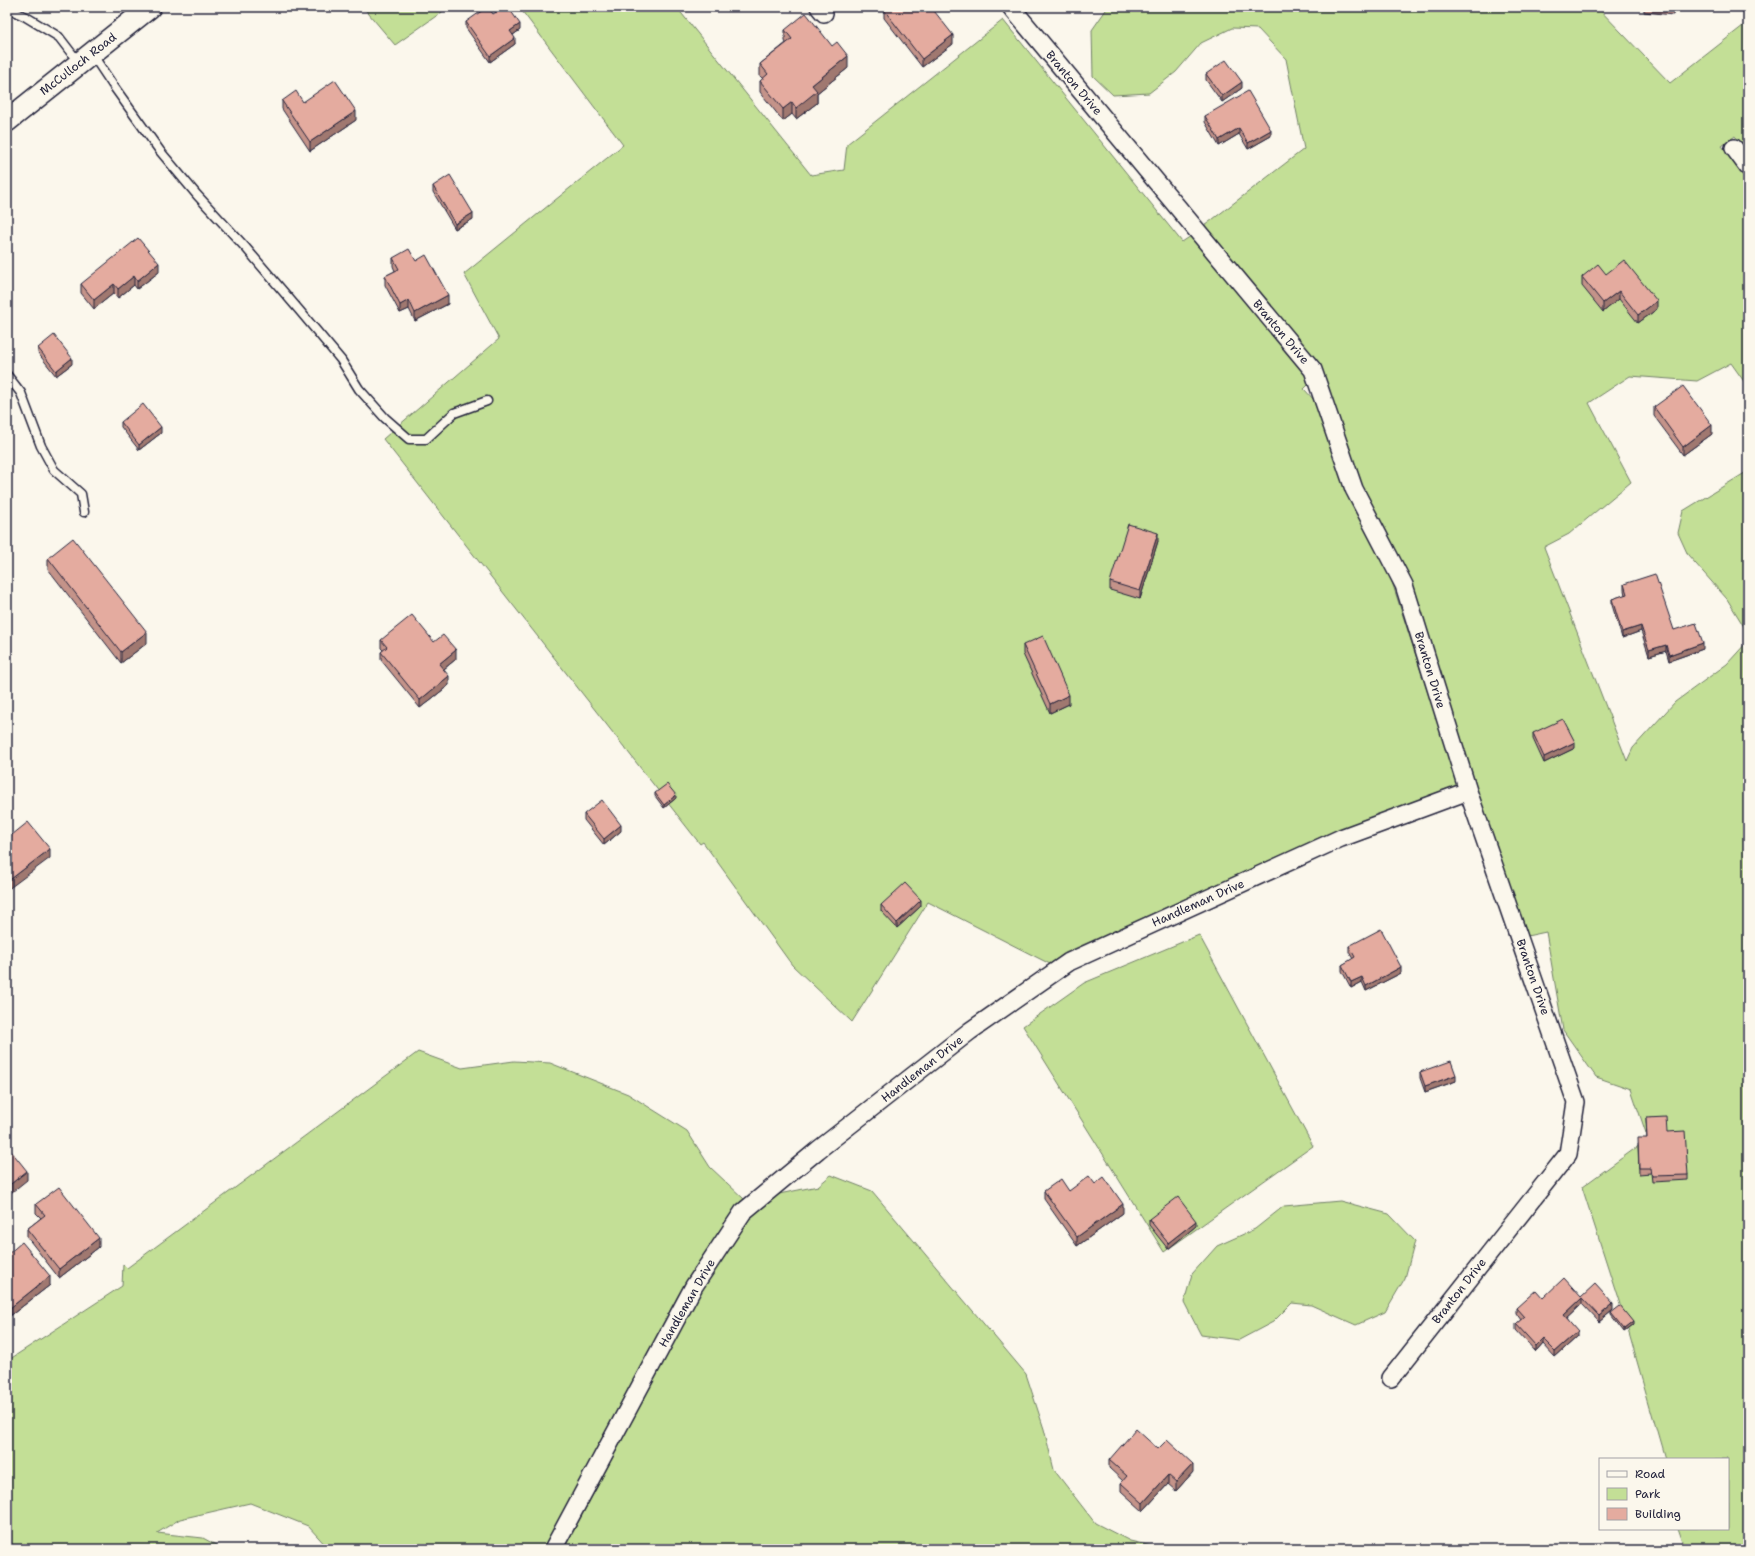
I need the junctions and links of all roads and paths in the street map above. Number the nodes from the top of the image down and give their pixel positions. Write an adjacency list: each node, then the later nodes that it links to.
1 (150, 7): 4 (street, McCulloch Road)
2 (1011, 7): 11 (street, Branton Drive)
3 (7, 8): 4 (lane)
4 (86, 58): 5 (street, McCulloch Road); 9 (lane)
5 (7, 121)
6 (1734, 148): 7 (street)
7 (1748, 167)
8 (7, 375): 10 (lane)
9 (487, 401)
10 (84, 512)
11 (1468, 791): 12 (street, Branton Drive); 13 (street, Handleman Drive)
12 (1391, 1378)
13 (553, 1549)

